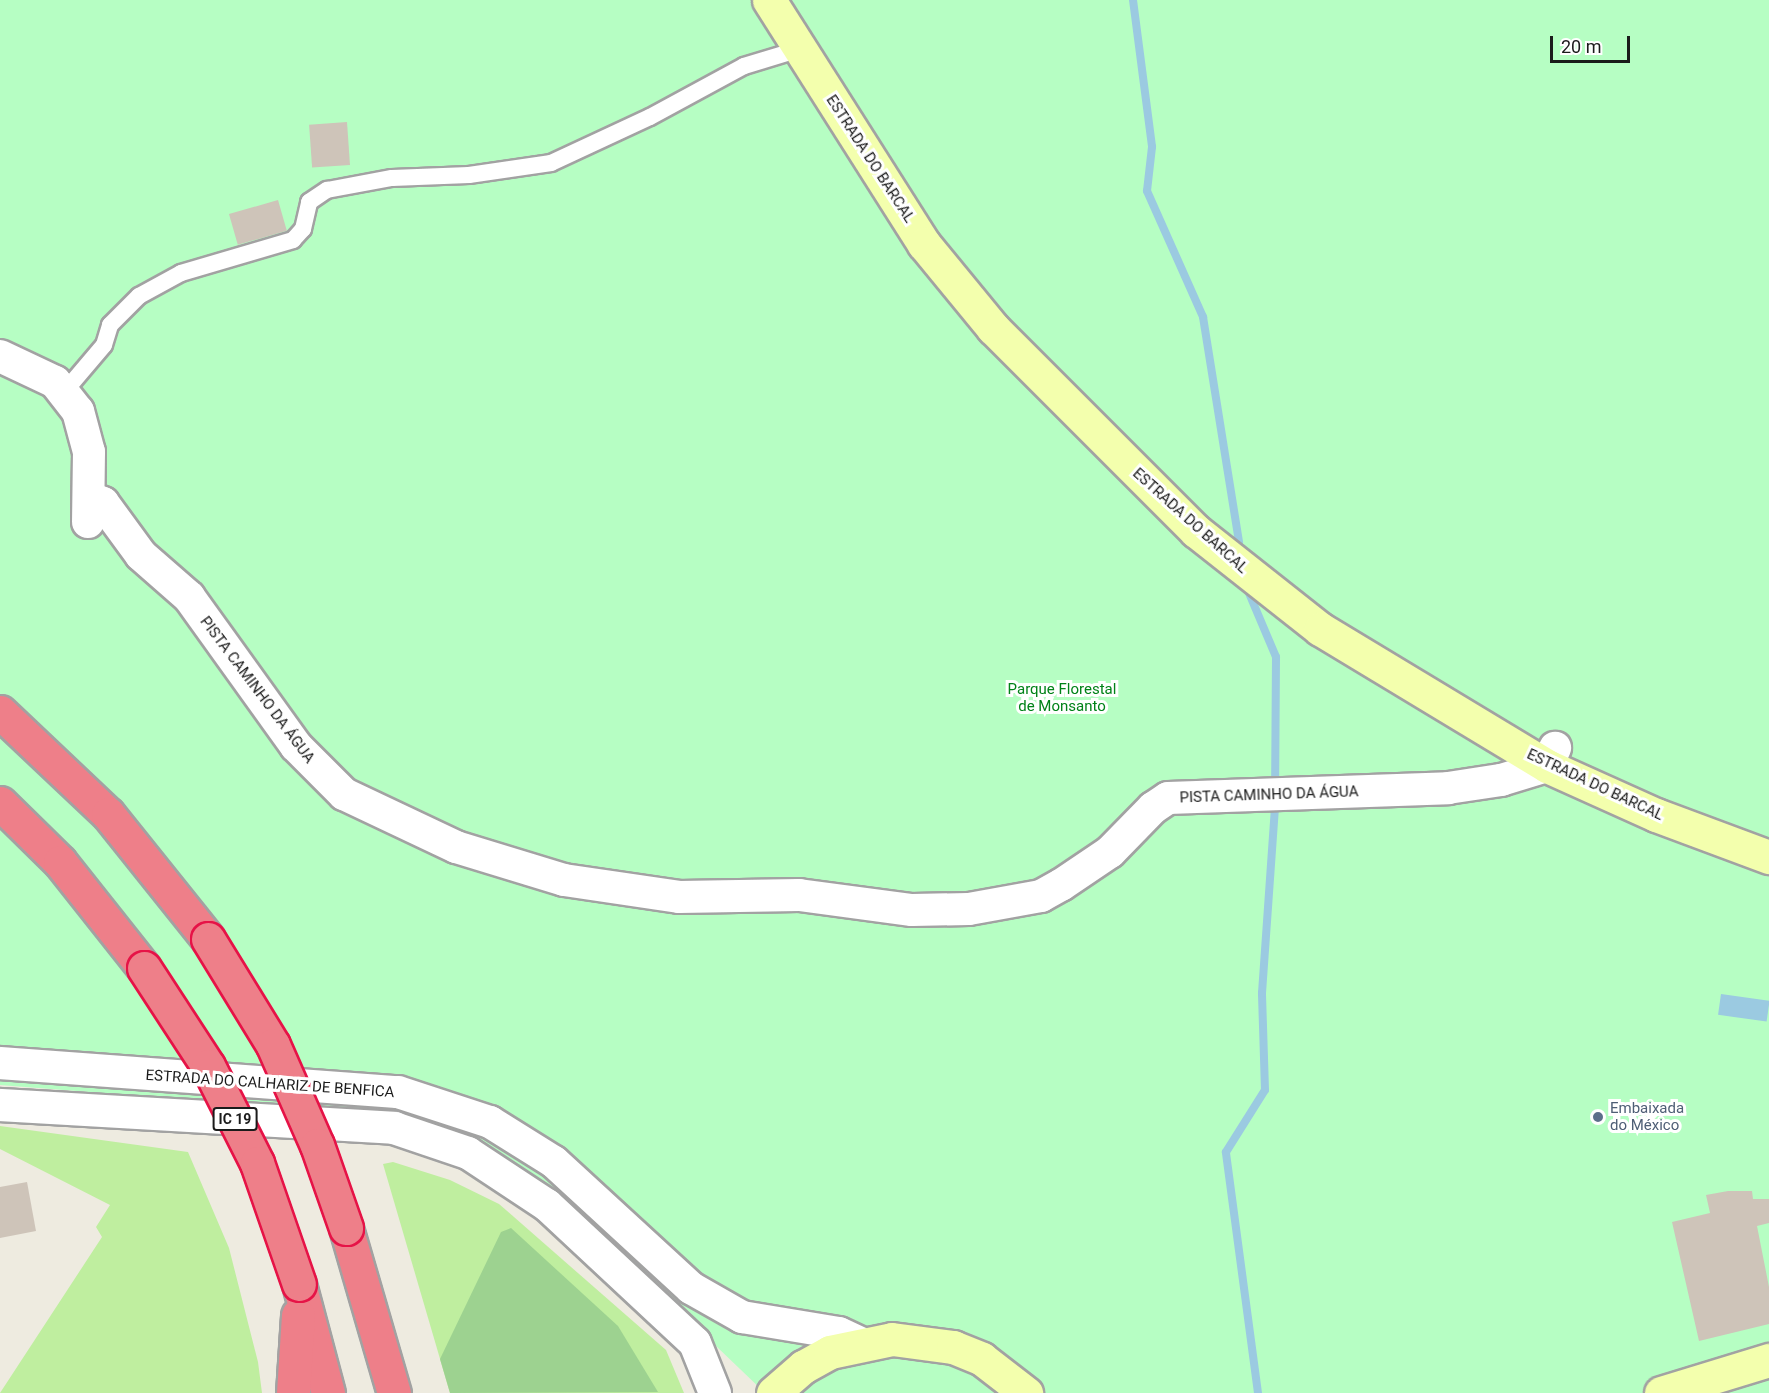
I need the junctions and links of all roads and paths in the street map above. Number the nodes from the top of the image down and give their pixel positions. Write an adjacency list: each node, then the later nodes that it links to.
1 (769, 0): 2 (street, ESTRADA DO BARCAL)
2 (800, 49): 4 (lane); 6 (street, ESTRADA DO BARCAL)
3 (0, 356): 4 (street, PISTA CAMINHO DA ÁGUA)
4 (64, 391): 6 (street, PISTA CAMINHO DA ÁGUA)
5 (0, 712): 16 (highway, bridge)
6 (1551, 757): 8 (street, ESTRADA DO BARCAL)
7 (0, 803): 11 (highway, IC 19, bridge)
8 (1769, 857)
9 (0, 1063): 12 (street, ESTRADA DO CALHARIZ DE BENFICA)
10 (0, 1105): 17 (street)
11 (299, 1284): 14 (highway); 15 (highway, IC 19)
12 (860, 1343): 18 (street); 19 (street)
13 (1769, 1360): 20 (street)
14 (293, 1393)
15 (328, 1393)
16 (394, 1393)
17 (715, 1393)
18 (773, 1393)
19 (1026, 1393)
20 (1661, 1393)

